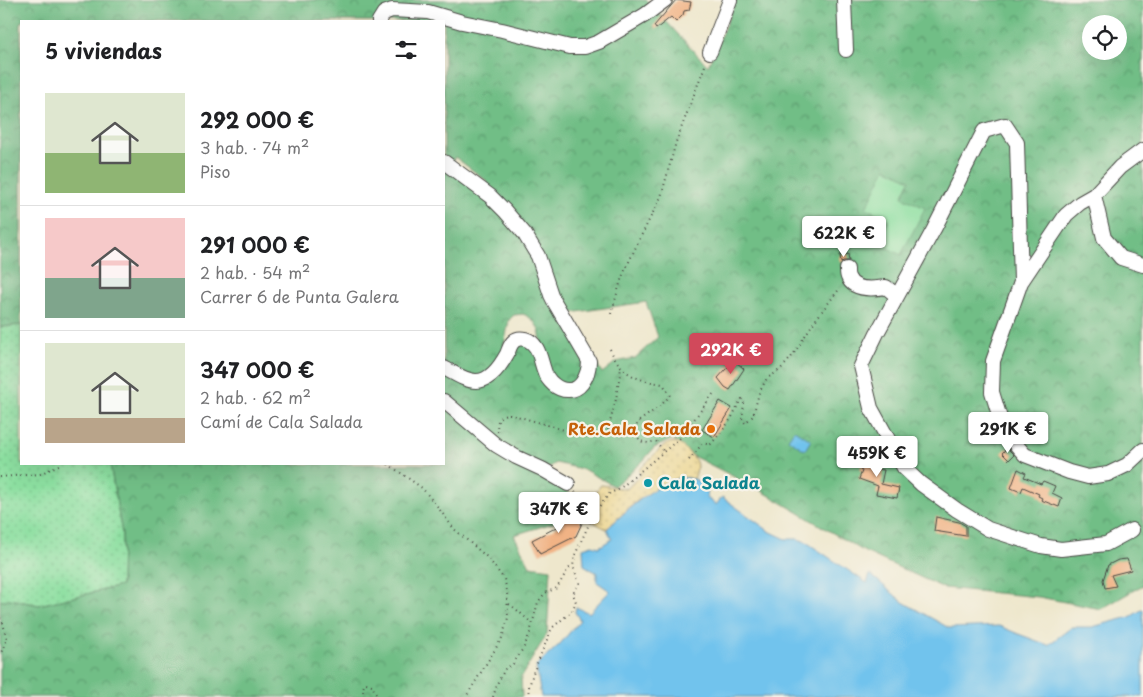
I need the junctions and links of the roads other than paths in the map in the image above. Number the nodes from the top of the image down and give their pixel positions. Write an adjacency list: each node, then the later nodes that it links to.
1 (665, 0): 4 (street)
2 (730, 0): 6 (street)
3 (844, 0): 5 (street)
4 (381, 20)
5 (846, 50)
6 (710, 52)
7 (1143, 150): 9 (street)
8 (445, 163): 14 (street)
9 (1094, 195): 10 (street); 12 (street)
10 (1143, 265)
11 (847, 274): 13 (street)
12 (1021, 282): 13 (street); 16 (street)
13 (897, 296): 18 (street)
14 (445, 368)
15 (445, 402): 17 (street)
16 (1143, 450)
17 (568, 484)
18 (1132, 530)

